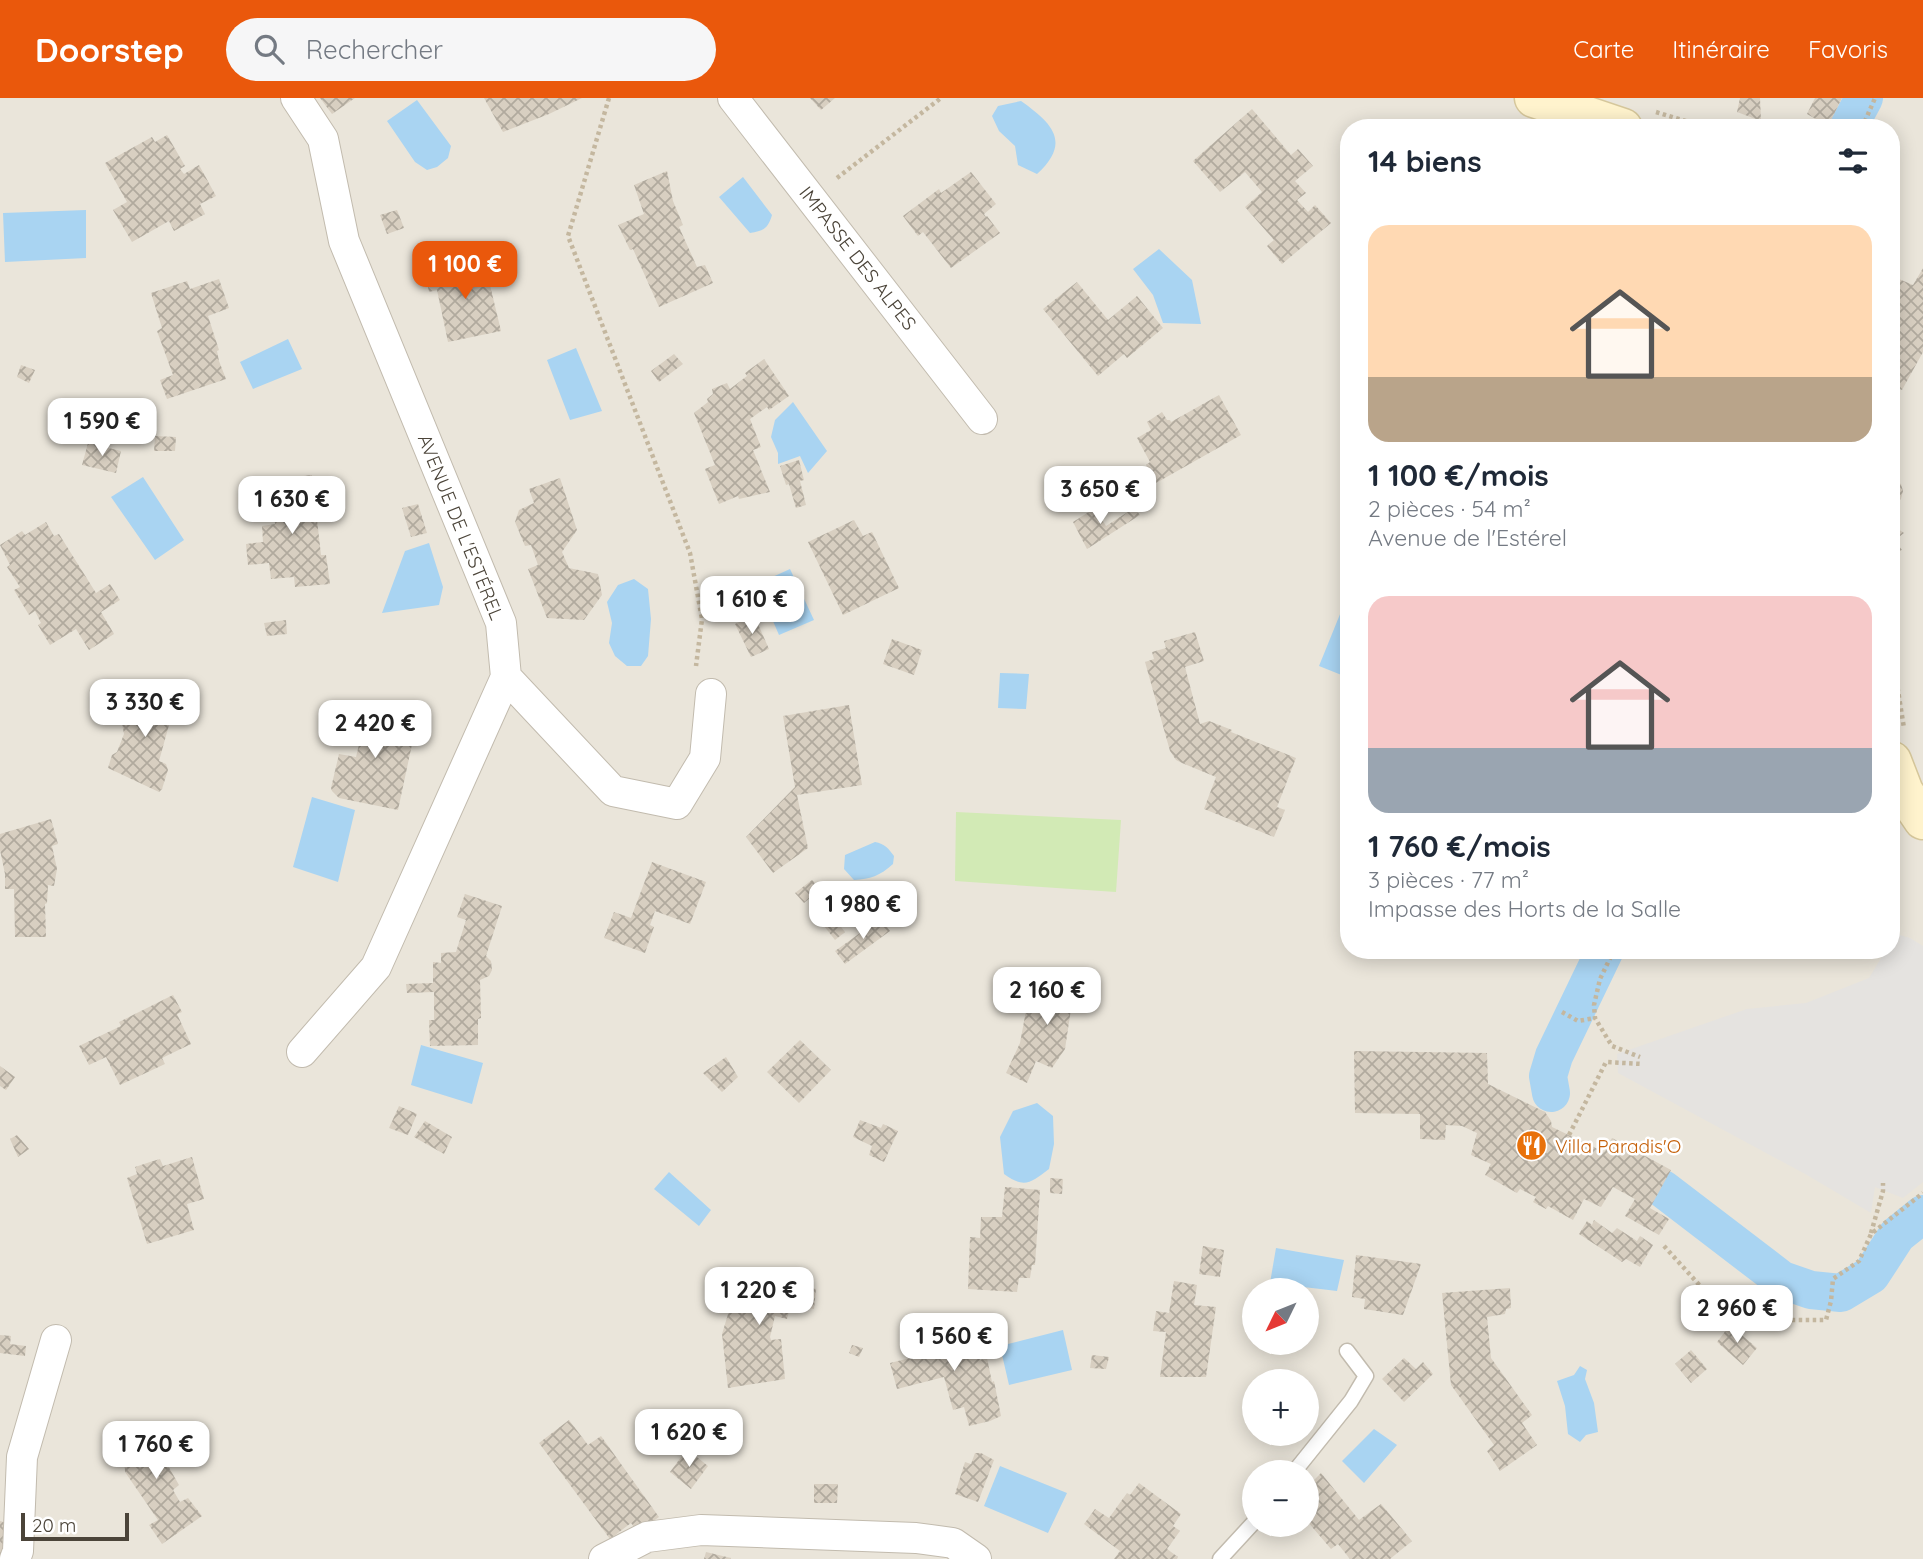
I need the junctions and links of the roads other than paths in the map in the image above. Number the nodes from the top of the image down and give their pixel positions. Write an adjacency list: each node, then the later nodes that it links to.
1 (296, 98): 6 (street, AVENUE DE L'ESTÉREL)
2 (733, 98): 5 (street, IMPASSE DES ALPES)
3 (1534, 98): 4 (main road)
4 (1596, 119)
5 (982, 419)
6 (506, 677): 7 (street); 10 (street, AVENUE DE L'ESTÉREL)
7 (711, 694)
8 (1900, 758): 9 (main road)
9 (1923, 820)
10 (302, 1052)
11 (56, 1340): 15 (street)
12 (1347, 1351): 13 (lane)
13 (1304, 1460)
14 (1242, 1535): 18 (lane)
15 (15, 1559)
16 (604, 1559): 17 (street)
17 (975, 1559)
18 (1220, 1559)

